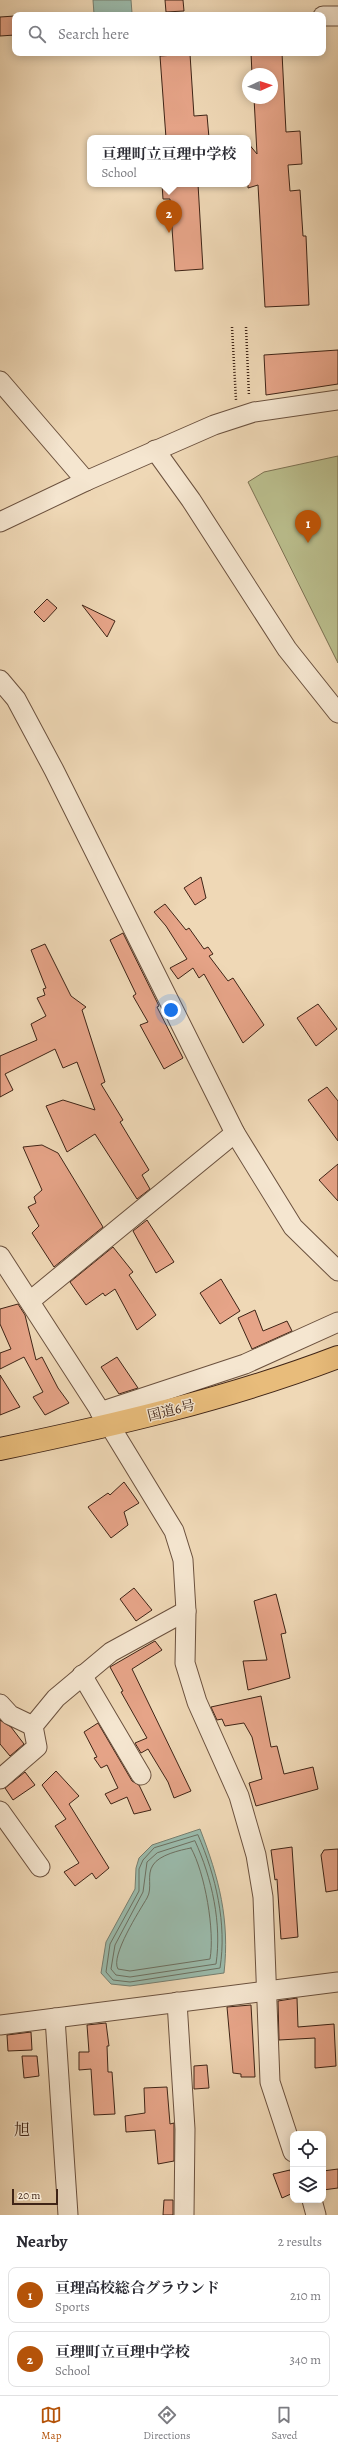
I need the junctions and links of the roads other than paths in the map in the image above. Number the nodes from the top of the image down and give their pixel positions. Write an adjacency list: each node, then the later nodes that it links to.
1 (326, 16): 2 (street)
2 (338, 16)
3 (0, 381): 6 (street)
4 (338, 400): 5 (street)
5 (155, 450): 6 (street); 9 (street)
6 (86, 481): 7 (street)
7 (0, 522)
8 (0, 680): 10 (street)
9 (338, 713)
10 (235, 1133): 12 (street); 14 (street)
11 (0, 1256): 13 (street)
12 (338, 1272)
13 (6, 1275): 14 (street)
14 (30, 1301): 17 (street)
15 (338, 1322): 17 (street)
16 (338, 1357): 17 (highway, 国道6号)
17 (105, 1419): 18 (highway, 国道6号); 19 (street)
18 (0, 1449)
19 (186, 1611): 20 (street); 28 (street)
20 (82, 1675): 22 (street); 23 (street)
21 (0, 1704): 22 (street)
22 (33, 1726): 24 (street)
23 (141, 1775)
24 (0, 1779)
25 (0, 1811): 26 (street)
26 (40, 1867)
27 (338, 1982): 28 (street)
28 (266, 1990): 29 (street); 32 (street)
29 (177, 2002): 30 (street); 35 (street)
30 (55, 2018): 31 (street); 34 (street)
31 (0, 2025)
32 (290, 2143)
33 (313, 2203): 36 (street)
34 (68, 2215)
35 (184, 2215)
36 (316, 2215)

